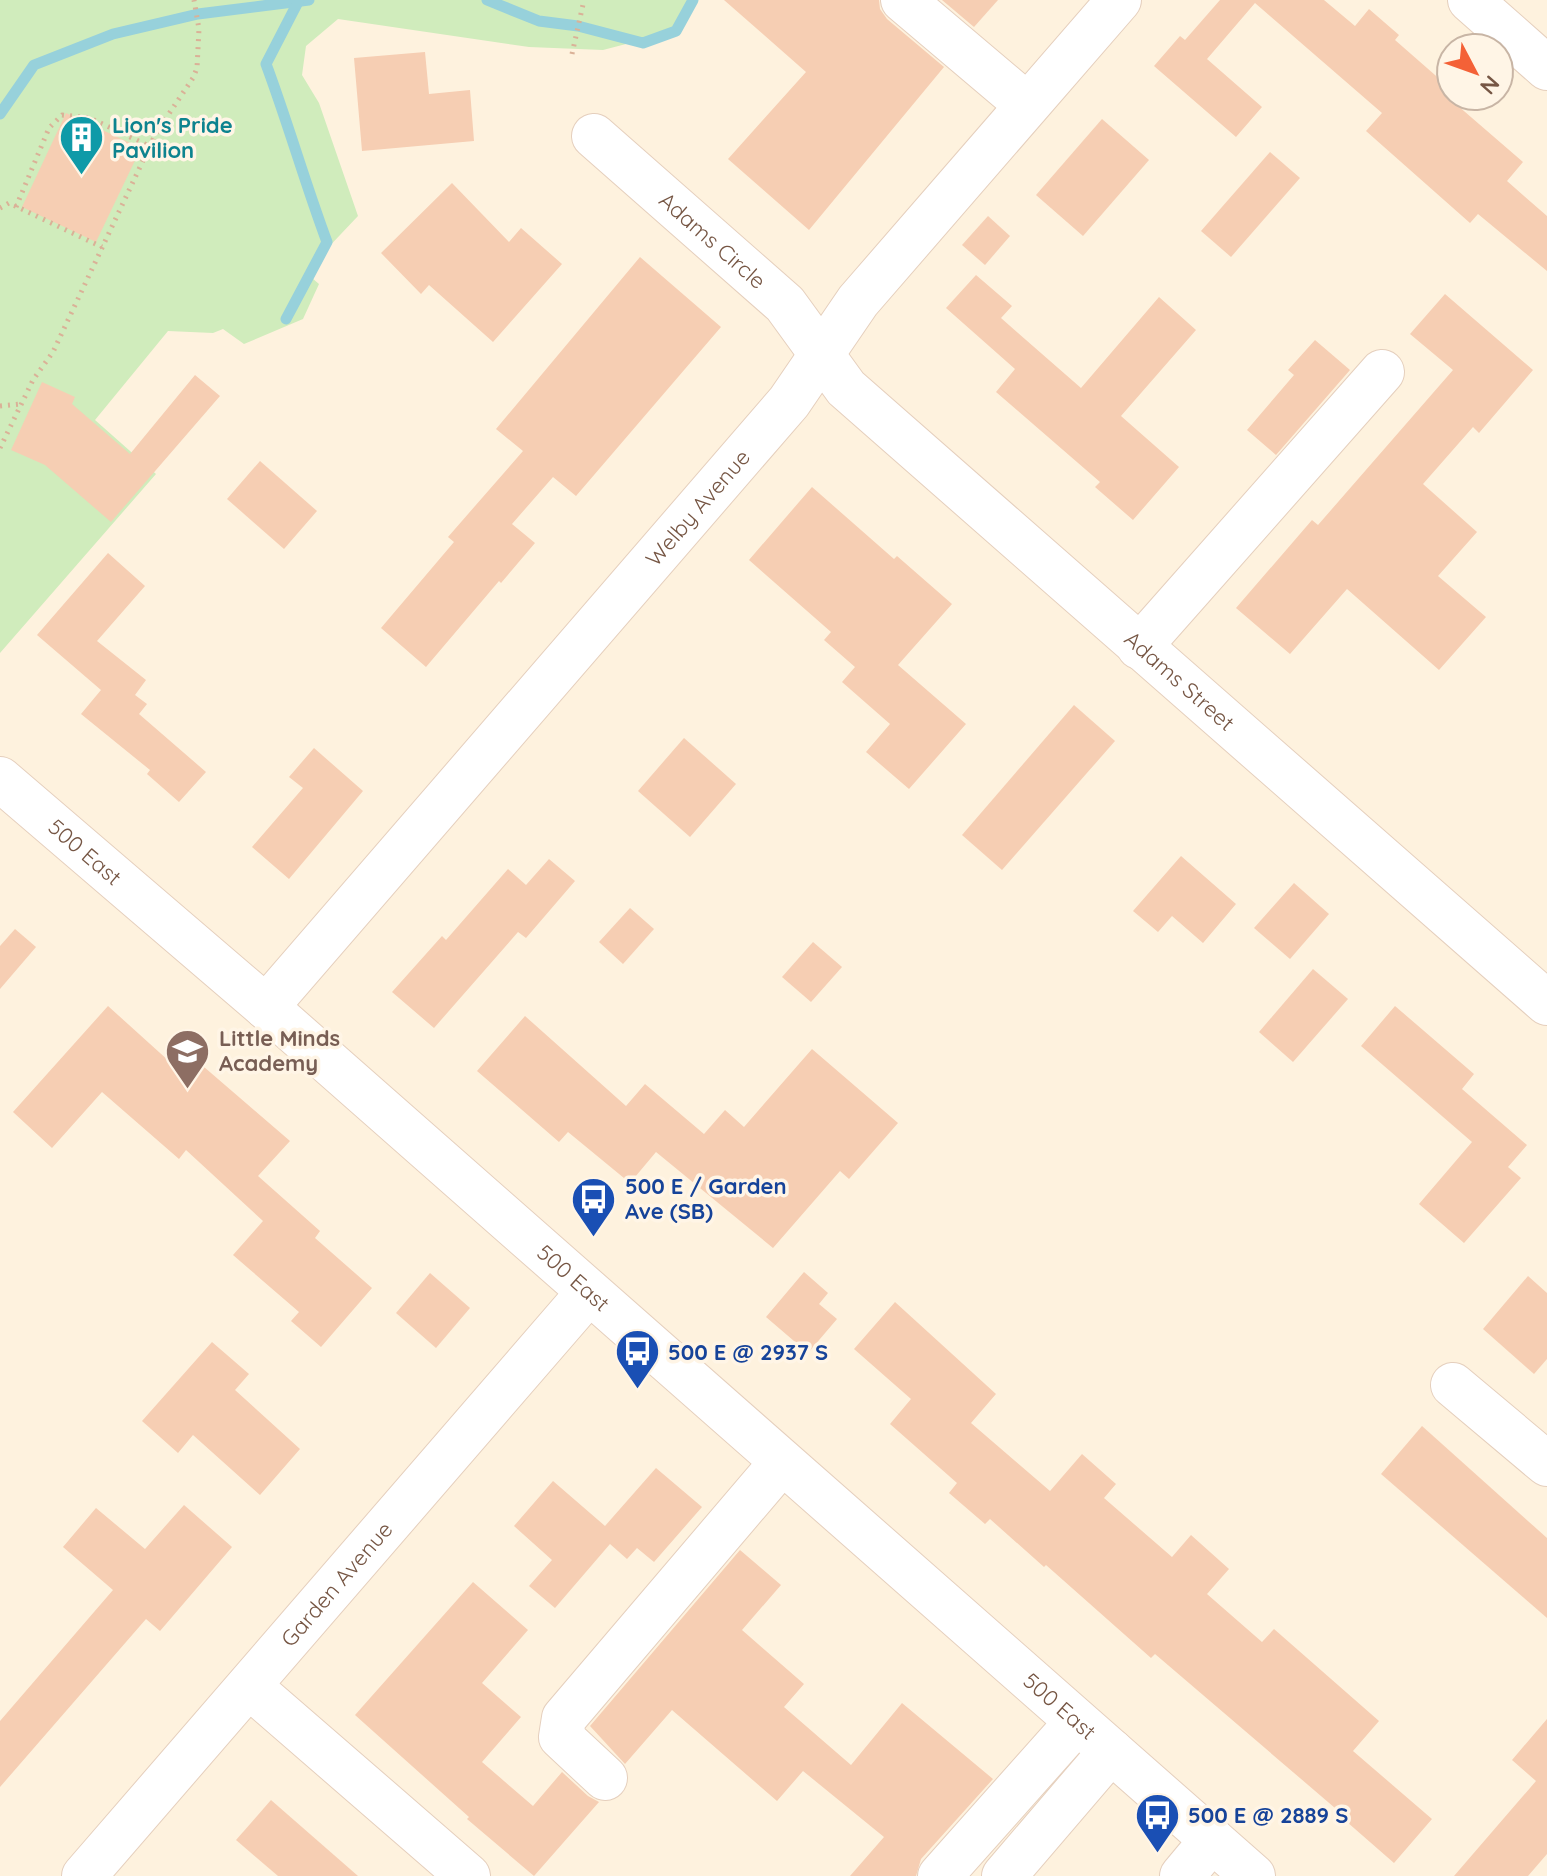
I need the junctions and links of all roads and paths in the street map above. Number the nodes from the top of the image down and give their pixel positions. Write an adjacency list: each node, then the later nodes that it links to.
1 (194, 0): 10 (path)
2 (903, 0): 8 (street)
3 (1119, 0): 8 (street, Welby Avenue)
4 (1470, 0): 7 (street)
5 (584, 3): 6 (path)
6 (572, 54)
7 (1547, 68)
8 (1027, 105): 14 (street, Welby Avenue)
9 (594, 136): 14 (street, Adams Circle)
10 (149, 146): 11 (path); 13 (path)
11 (16, 207): 12 (path); 13 (path)
12 (0, 208)
13 (102, 247): 16 (path)
14 (822, 352): 19 (street, Adams Street); 22 (street, Welby Avenue)
15 (1382, 372): 19 (street)
16 (21, 404): 17 (path); 18 (path)
17 (0, 406)
18 (0, 448)
19 (1139, 647): 21 (street, Adams Street)
20 (0, 779): 22 (street, 500 East)
21 (1547, 1003)
22 (266, 1007): 23 (street, 500 East)
23 (589, 1292): 25 (street, 500 East); 27 (street, Garden Avenue)
24 (1453, 1385): 26 (street)
25 (782, 1462): 28 (street, 500 East); 30 (street)
26 (1547, 1464)
27 (249, 1686): 32 (street, Garden Avenue); 33 (street)
28 (1077, 1722): 29 (street, 500 East); 34 (street)
29 (1111, 1751): 31 (street, 500 East); 35 (street)
30 (605, 1778)
31 (1212, 1840): 36 (street); 37 (street, 500 East)
32 (84, 1876)
33 (468, 1876)
34 (940, 1876)
35 (1004, 1876)
36 (1182, 1876)
37 (1253, 1876)

